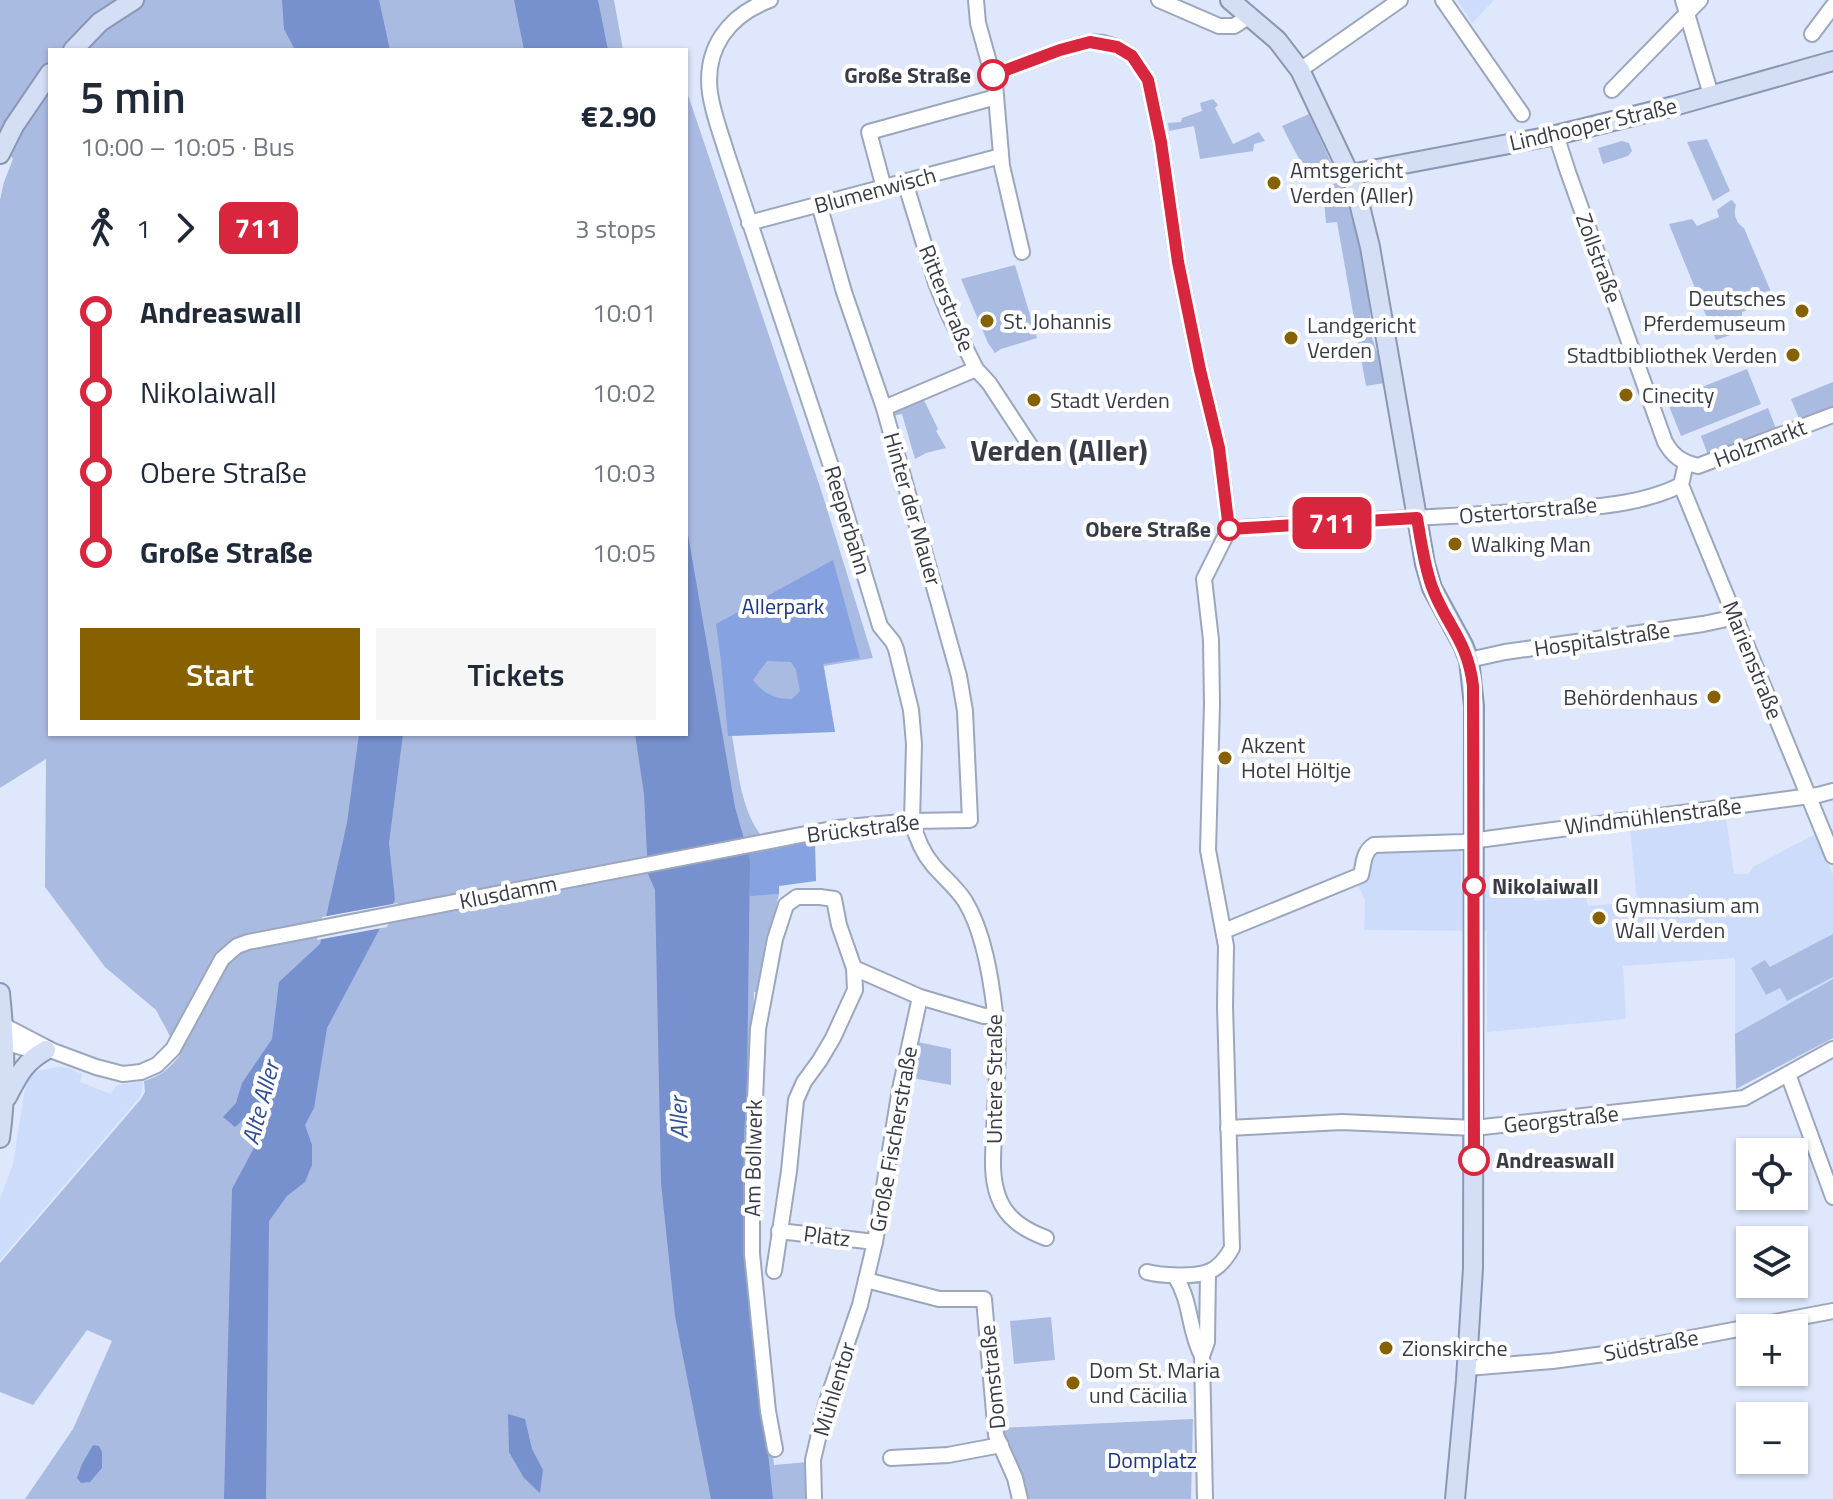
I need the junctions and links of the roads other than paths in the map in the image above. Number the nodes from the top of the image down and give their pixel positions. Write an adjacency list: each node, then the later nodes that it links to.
1 (134, 0): 14 (main road)
2 (770, 0): 30 (street, Reeperbahn)
3 (976, 0): 17 (street)
4 (1159, 0): 12 (street)
5 (1400, 0): 16 (street)
6 (1443, 0): 22 (street)
7 (1700, 0): 10 (street)
8 (1232, 1): 11 (main road); 12 (street)
9 (1833, 6): 13 (street)
10 (1685, 7): 19 (street); 20 (street)
11 (1250, 16): 12 (street); 16 (main road)
12 (1205, 19)
13 (1812, 34)
14 (75, 48)
15 (1833, 61): 20 (main road, Lindhooper Straße)
16 (1300, 70): 26 (main road)
17 (993, 75): 21 (street); 39 (street)
18 (48, 76): 24 (main road)
19 (1612, 90)
20 (1711, 95): 23 (main road, Lindhooper Straße)
21 (996, 97): 25 (street); 28 (street)
22 (1522, 114)
23 (1556, 135): 26 (main road, Lindhooper Straße); 36 (street, Zollstraße)
24 (0, 154)
25 (1001, 156): 27 (street, Blumenwisch); 31 (street)
26 (1351, 174): 38 (main road)
27 (905, 182): 28 (street, Blumenwisch); 32 (street, Ritterstraße)
28 (884, 188): 29 (street, Blumenwisch)
29 (819, 204): 30 (street, Blumenwisch); 33 (street, Hinter der Mauer)
30 (749, 223): 45 (street, Reeperbahn)
31 (1022, 252)
32 (976, 369): 33 (street); 35 (street, Ritterstraße)
33 (884, 408): 44 (street, Hinter der Mauer)
34 (1833, 415): 36 (street, Holzmarkt)
35 (1031, 447)
36 (1686, 463): 37 (street)
37 (1681, 485): 38 (street, Ostertorstraße); 40 (street, Marienstraße)
38 (1417, 518): 39 (street, Ostertorstraße); 41 (main road)
39 (1229, 529): 49 (street)
40 (1736, 617): 41 (street, Hospitalstraße); 43 (street, Marienstraße)
41 (1469, 660): 46 (main road)
42 (1833, 791): 43 (street, Windmühlenstraße)
43 (1808, 796): 46 (street, Windmühlenstraße); 48 (street, Marienstraße)
44 (970, 820): 45 (street, Brückstraße)
45 (912, 821): 47 (street, Brückstraße); 53 (street, Untere Straße)
46 (1474, 840): 49 (street, Windmühlenstraße); 60 (main road)
47 (757, 845): 56 (street, Klusdamm)
48 (1833, 856)
49 (1224, 931): 59 (street)
50 (854, 968): 52 (street); 63 (street); 75 (street, Am Bollwerk)
51 (0, 993): 54 (main road)
52 (920, 997): 53 (street); 65 (street, Große Fischerstraße)
53 (996, 1015): 64 (street, Untere Straße)
54 (2, 1033): 56 (street, Klusdamm); 58 (main road)
55 (1833, 1049): 57 (street, Georgstraße)
56 (49, 1051): 58 (main road)
57 (1788, 1074): 60 (street, Georgstraße); 62 (street)
58 (4, 1103): 61 (main road)
59 (1228, 1128): 60 (street, Georgstraße); 68 (street)
60 (1474, 1128): 73 (main road)
61 (0, 1138)
62 (1833, 1197)
63 (779, 1231): 65 (street, Platz); 66 (street)
64 (1046, 1238)
65 (875, 1242): 70 (street, Große Fischerstraße)
66 (774, 1271)
67 (1147, 1272): 69 (street)
68 (1208, 1272): 69 (street); 72 (street)
69 (1175, 1276): 72 (street)
70 (866, 1280): 74 (street, Domstraße); 77 (street, Mühlentor)
71 (1833, 1311): 73 (street, Südstraße)
72 (1202, 1356): 79 (street)
73 (1467, 1368): 80 (main road)
74 (1001, 1445): 76 (street); 78 (street, Domstraße)
75 (775, 1449)
76 (891, 1458)
77 (814, 1499)
78 (1020, 1499)
79 (1205, 1499)
80 (1455, 1499)

